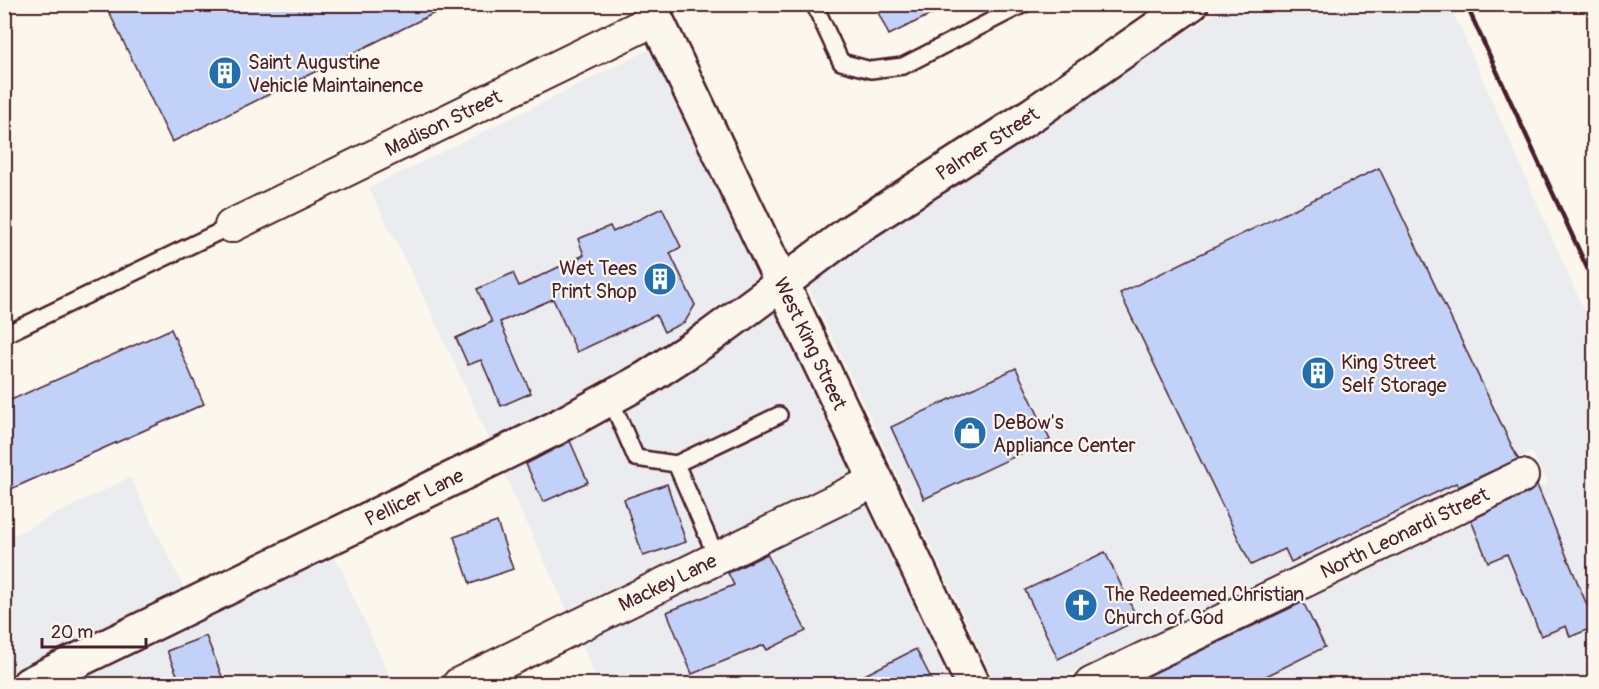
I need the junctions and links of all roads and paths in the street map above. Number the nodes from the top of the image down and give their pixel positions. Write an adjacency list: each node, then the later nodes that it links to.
1 (814, 4): 2 (lane)
2 (1024, 4)
3 (1191, 4): 6 (main road, Palmer Street)
4 (653, 12): 5 (street, Madison Street); 6 (main road, West King Street)
5 (231, 226): 7 (lane)
6 (784, 282): 8 (main road, Pellicer Lane); 12 (main road, West King Street)
7 (4, 335)
8 (610, 398): 10 (lane); 14 (main road, Pellicer Lane)
9 (779, 415): 10 (lane)
10 (676, 464): 13 (lane)
11 (1522, 476): 17 (street, North Leonardi Street)
12 (876, 480): 13 (street, Mackey Lane); 16 (main road, West King Street)
13 (717, 558): 15 (street, Mackey Lane)
14 (29, 684)
15 (459, 684)
16 (973, 684)
17 (1091, 684)

